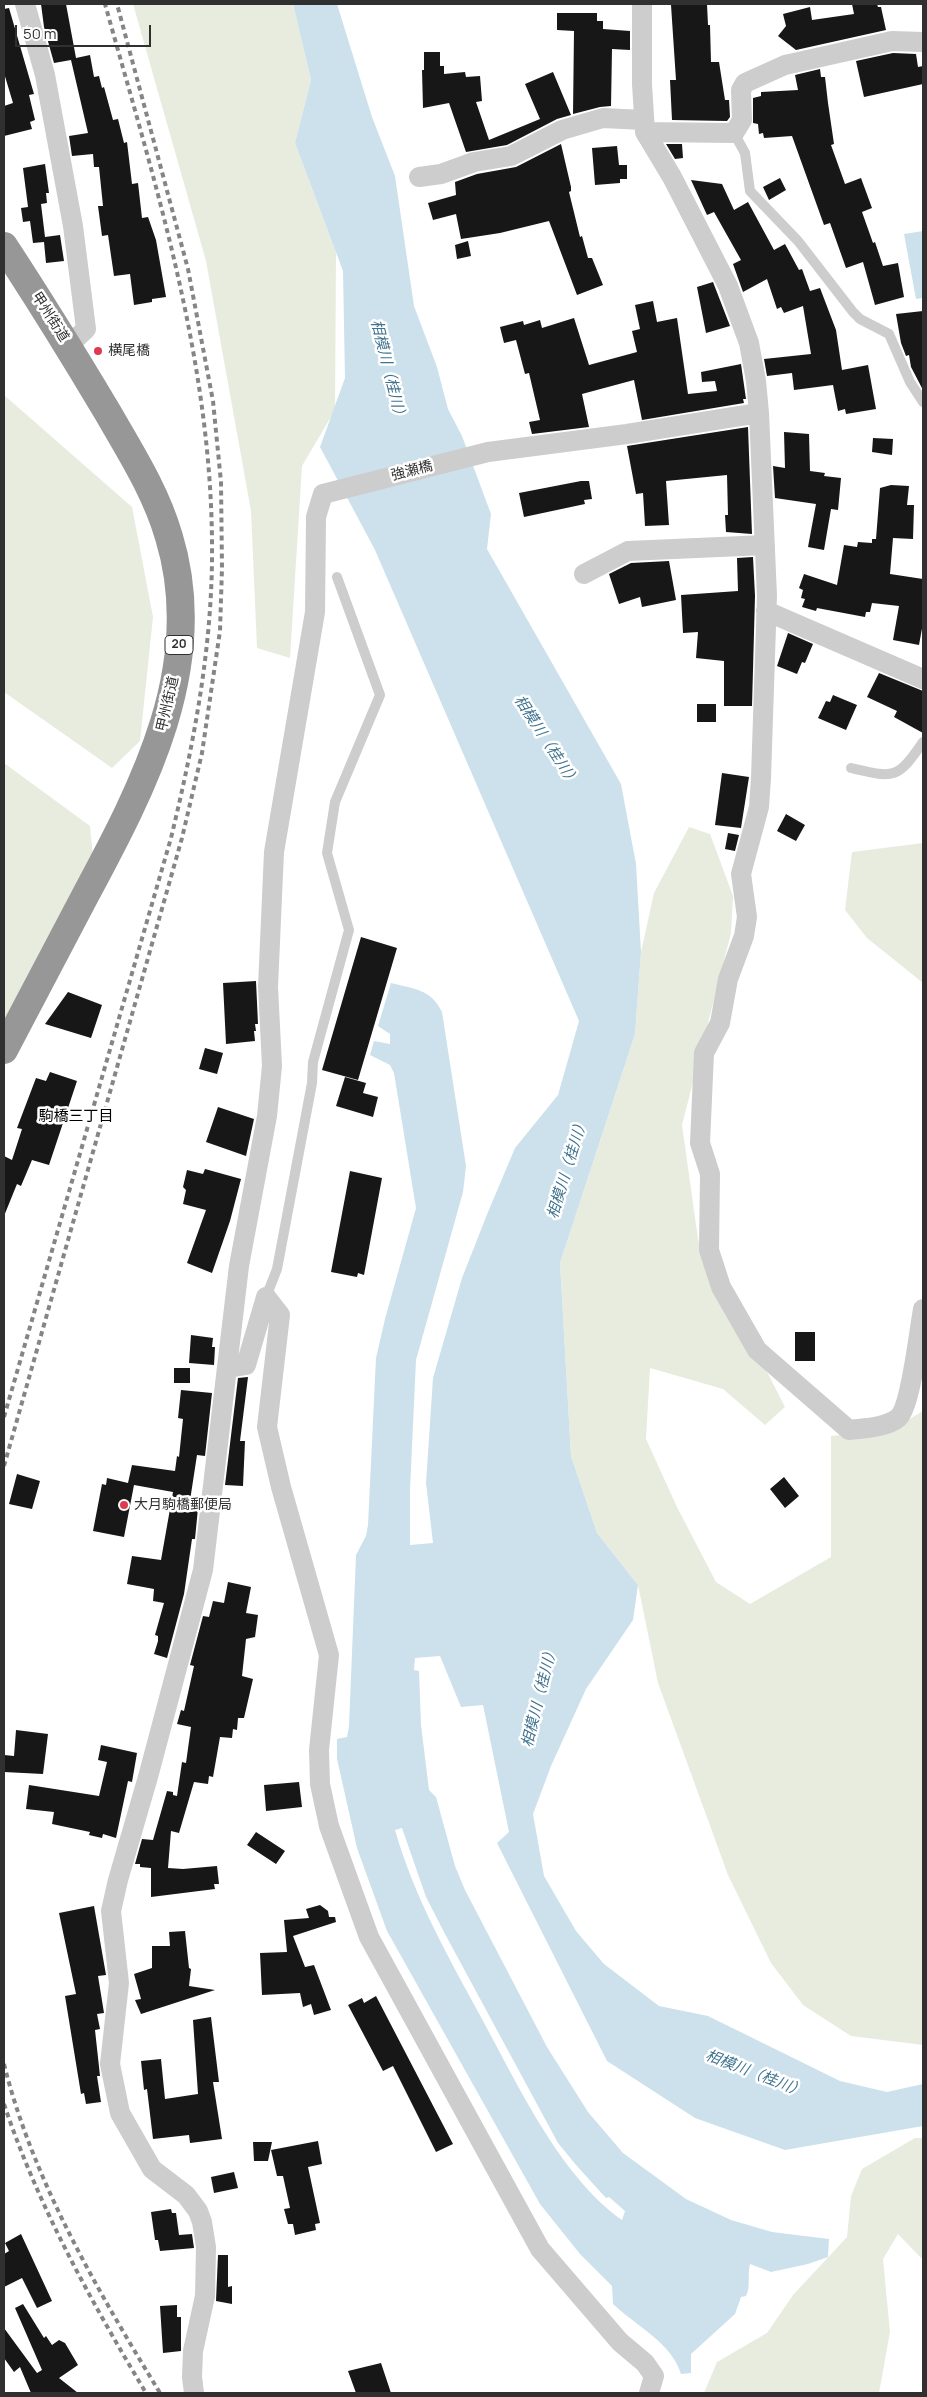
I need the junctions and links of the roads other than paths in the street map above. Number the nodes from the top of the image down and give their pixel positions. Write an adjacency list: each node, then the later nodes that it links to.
1 (25, 4): 8 (street)
2 (642, 4): 4 (street)
3 (923, 42): 5 (street)
4 (644, 126): 5 (street); 6 (street); 10 (street)
5 (734, 133): 9 (lane)
6 (419, 177)
7 (4, 246): 8 (highway, 甲州街道 / 20)
8 (68, 346): 18 (highway, 甲州街道 / 20)
9 (923, 402)
10 (759, 412): 11 (street); 21 (street, 強瀬橋)
11 (765, 545): 12 (street); 14 (street)
12 (584, 574)
13 (337, 577): 19 (lane)
14 (766, 611): 15 (street); 20 (street)
15 (923, 680)
16 (923, 742): 17 (lane)
17 (851, 768)
18 (4, 1050)
19 (266, 1297): 21 (street); 23 (street)
20 (923, 1309)
21 (228, 1368): 22 (street)
22 (194, 2393)
23 (649, 2393)

